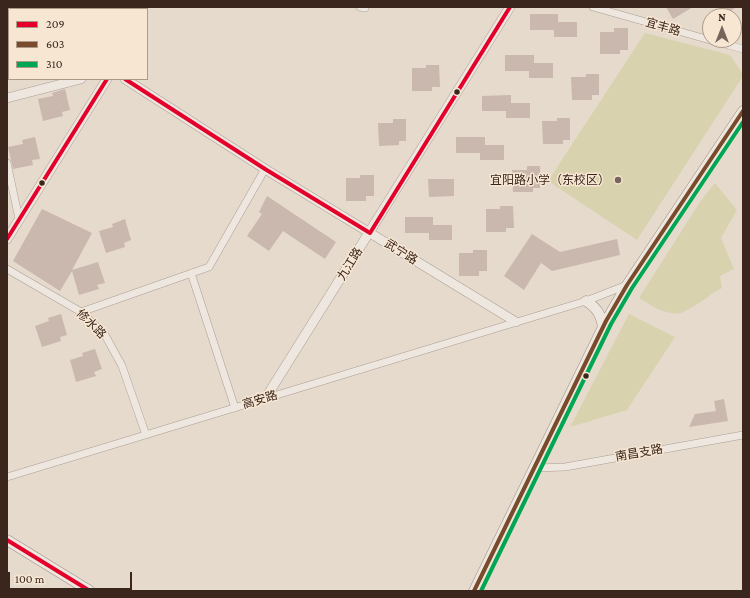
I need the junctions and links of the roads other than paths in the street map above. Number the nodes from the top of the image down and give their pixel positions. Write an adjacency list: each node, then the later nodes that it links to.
1 (510, 7): 12 (street, 九江路)
2 (593, 7): 3 (street, 宜丰路)
3 (702, 38)
4 (77, 80): 7 (street)
5 (106, 80): 11 (street)
6 (127, 80): 10 (street, 武宁路)
7 (7, 98)
8 (743, 111): 16 (main road)
9 (7, 163): 11 (street)
10 (265, 169): 12 (street, 武宁路); 15 (street)
11 (19, 219): 13 (street)
12 (370, 232): 19 (street, 武宁路); 21 (street, 九江路)
13 (7, 239)
14 (7, 269): 18 (street, 修水路)
15 (191, 273): 18 (street); 22 (street)
16 (627, 285): 17 (street, 高安路); 20 (main road)
17 (586, 301): 19 (street, 高安路); 20 (main road)
18 (81, 312): 23 (street, 修水路)
19 (516, 322): 21 (street, 高安路)
20 (604, 326): 25 (main road)
21 (265, 399): 22 (street, 高安路)
22 (235, 408): 23 (street, 高安路)
23 (146, 435): 26 (street, 高安路)
24 (743, 435): 25 (street, 南昌支路)
25 (534, 468): 29 (main road)
26 (7, 477)
27 (7, 540): 28 (main road)
28 (90, 591)
29 (474, 591)

